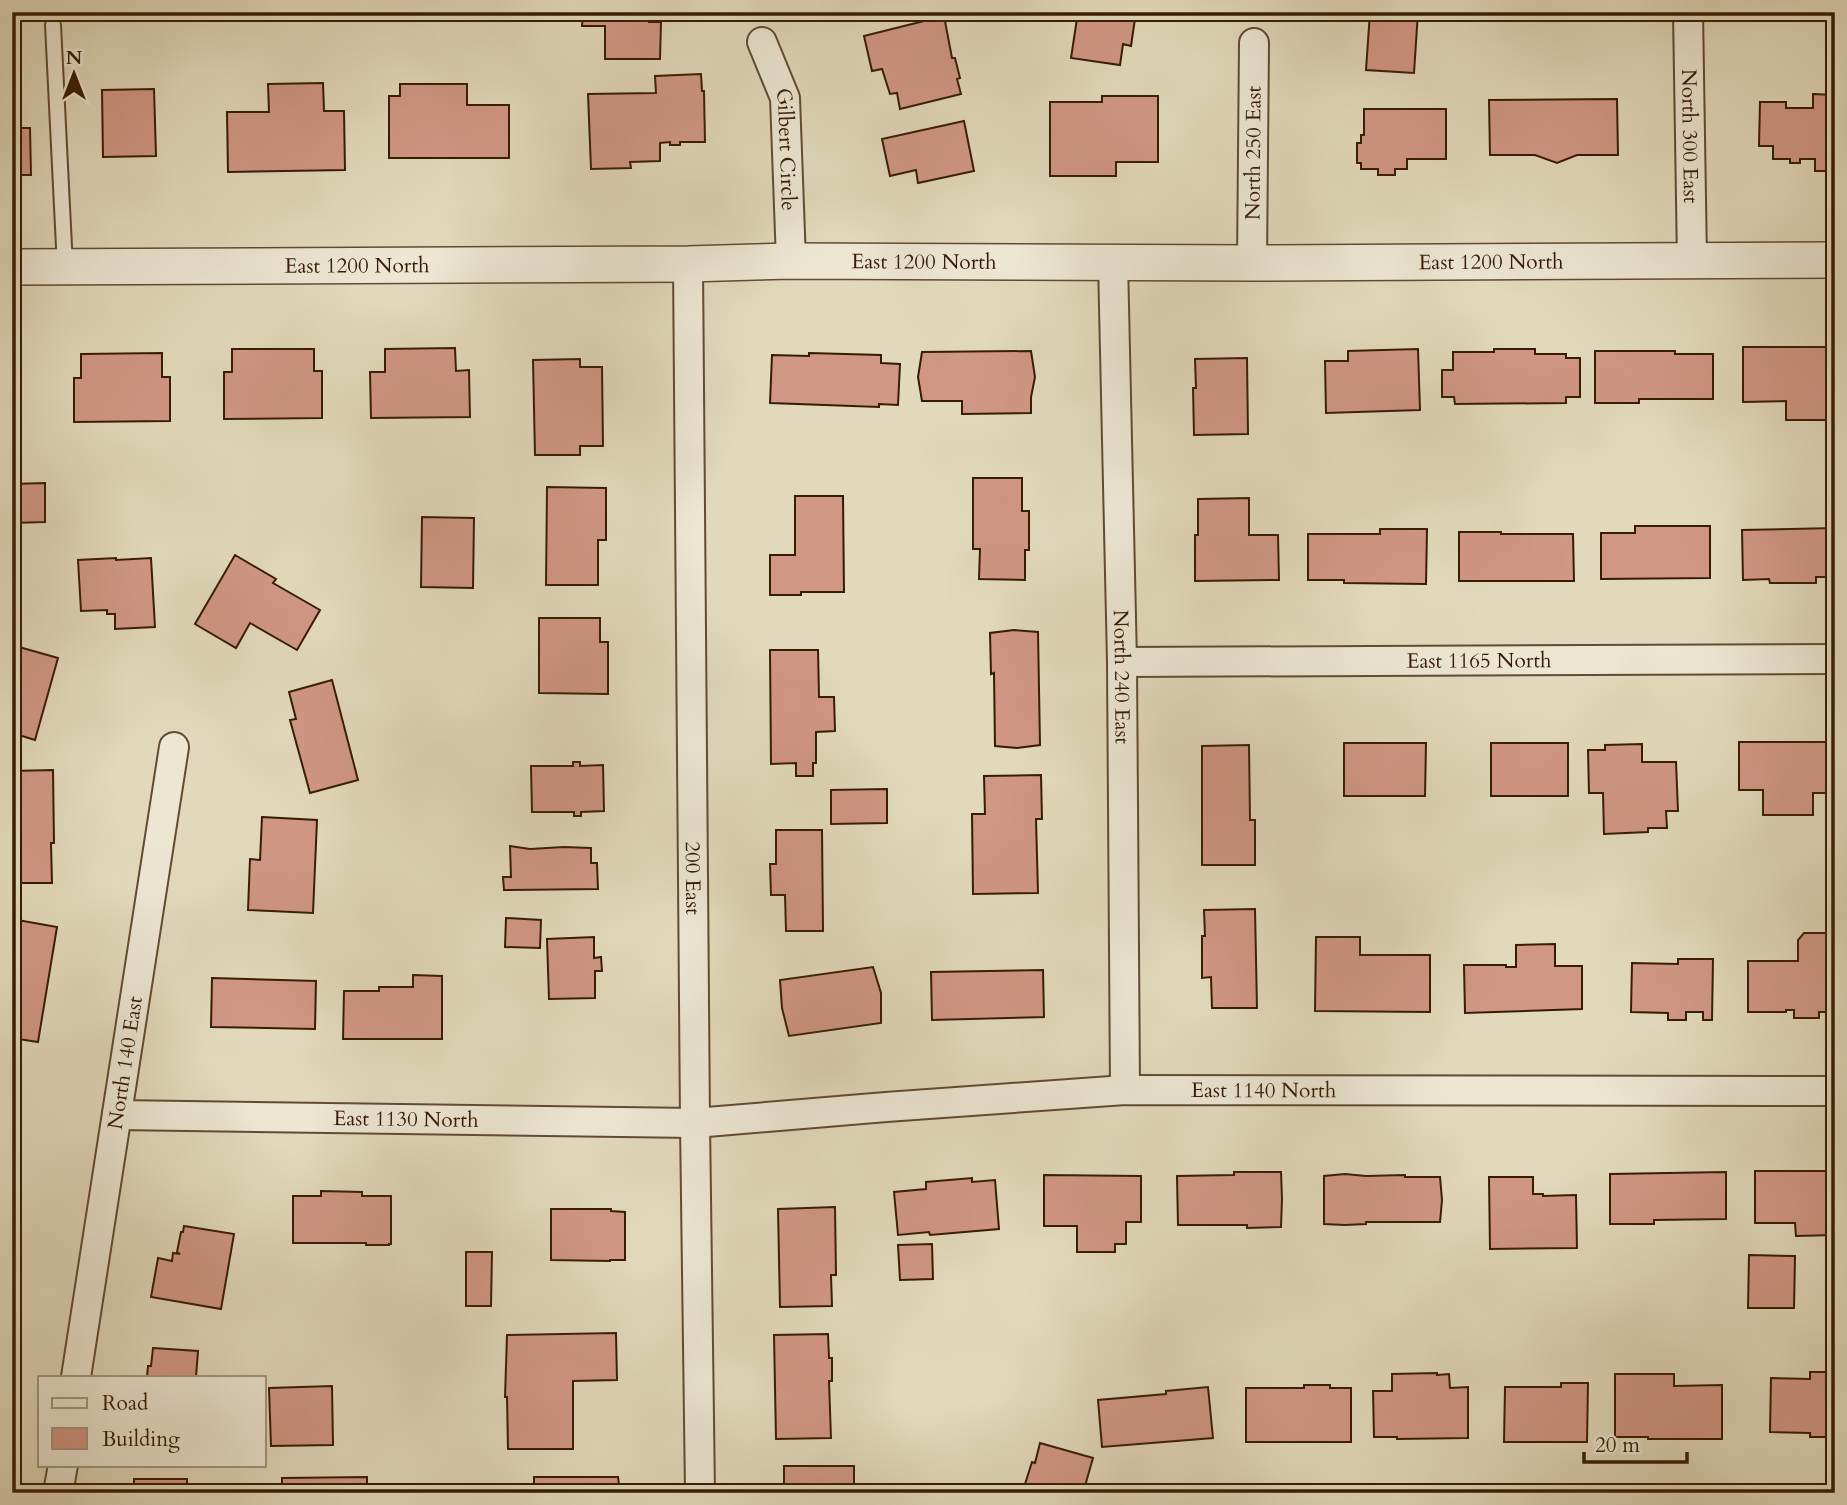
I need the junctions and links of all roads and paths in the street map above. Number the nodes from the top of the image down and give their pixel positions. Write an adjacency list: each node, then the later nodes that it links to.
1 (1688, 12): 7 (street, North 300 East)
2 (53, 25): 12 (lane)
3 (762, 42): 6 (street, Gilbert Circle)
4 (1254, 43): 9 (street, North 250 East)
5 (1835, 260): 7 (street, East 1200 North)
6 (791, 261): 8 (street, East 1200 North); 10 (street, East 1200 North)
7 (1692, 261): 9 (street, East 1200 North)
8 (1113, 262): 9 (street, East 1200 North); 14 (street, North 240 East)
9 (1252, 263)
10 (688, 264): 12 (street, East 1200 North); 19 (street, 200 East)
11 (12, 267): 12 (street, East 1200 North)
12 (65, 267)
13 (1835, 659): 14 (street, East 1165 North)
14 (1122, 662): 16 (street, North 240 East)
15 (174, 747): 18 (street, North 140 East)
16 (1125, 1090): 17 (street, East 1140 North); 19 (street, East 1140 North)
17 (1835, 1091)
18 (117, 1115): 19 (street, East 1130 North); 20 (street, North 140 East)
19 (695, 1123): 23 (street, 200 East)
20 (76, 1376)
21 (62, 1466): 22 (street)
22 (58, 1493)
23 (700, 1493)

